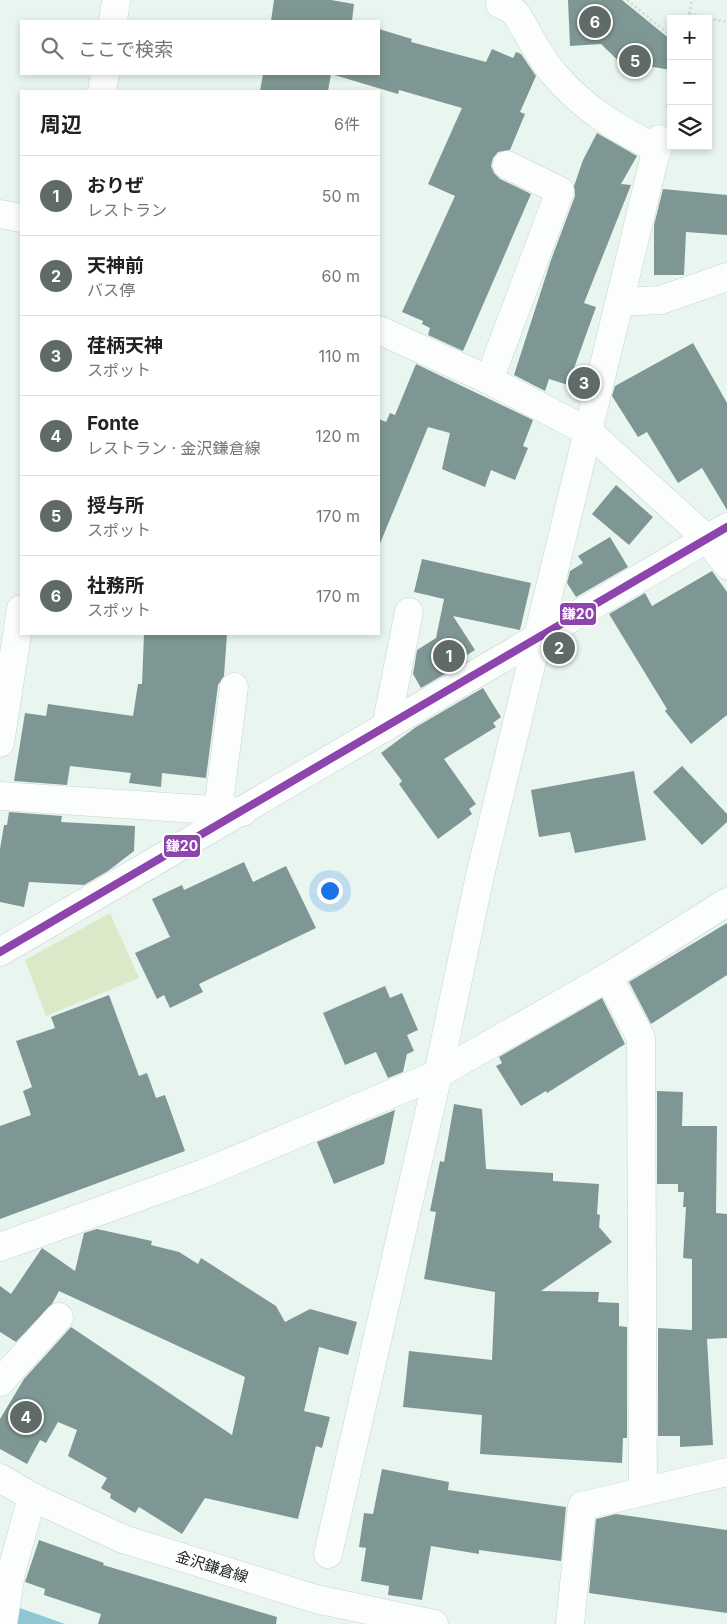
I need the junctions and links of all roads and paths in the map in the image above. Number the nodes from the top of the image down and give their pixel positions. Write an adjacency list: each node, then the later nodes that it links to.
1 (116, 0): 6 (street)
2 (627, 0): 8 (path)
3 (692, 0): 5 (path)
4 (500, 4): 15 (street)
5 (689, 14): 7 (path)
6 (113, 20)
7 (727, 22)
8 (667, 33)
9 (105, 75): 10 (street)
10 (102, 90)
11 (507, 165): 17 (street)
12 (0, 214): 13 (street)
13 (20, 218)
14 (727, 277): 15 (street)
15 (620, 302): 18 (street)
16 (380, 330): 17 (street)
17 (489, 380): 18 (street)
18 (589, 432): 19 (street); 23 (street)
19 (717, 534): 20 (street); 23 (street)
20 (727, 565)
21 (409, 612): 25 (street)
22 (20, 615): 26 (street)
23 (539, 637): 25 (street); 32 (street)
24 (234, 687): 28 (street)
25 (386, 727): 28 (street)
26 (0, 744)
27 (0, 796): 28 (street)
28 (231, 811): 30 (street)
29 (727, 902): 31 (street)
30 (0, 952)
31 (608, 978): 32 (street); 38 (street)
32 (438, 1074): 33 (street); 40 (street)
33 (0, 1247)
34 (59, 1317): 35 (street)
35 (0, 1382)
36 (727, 1472): 38 (street)
37 (0, 1478): 39 (street, 金沢鎌倉線)
38 (643, 1492): 43 (street)
39 (32, 1497): 41 (street); 42 (street, 金沢鎌倉線)
40 (328, 1554)
41 (3, 1624)
42 (434, 1624)
43 (570, 1624)

